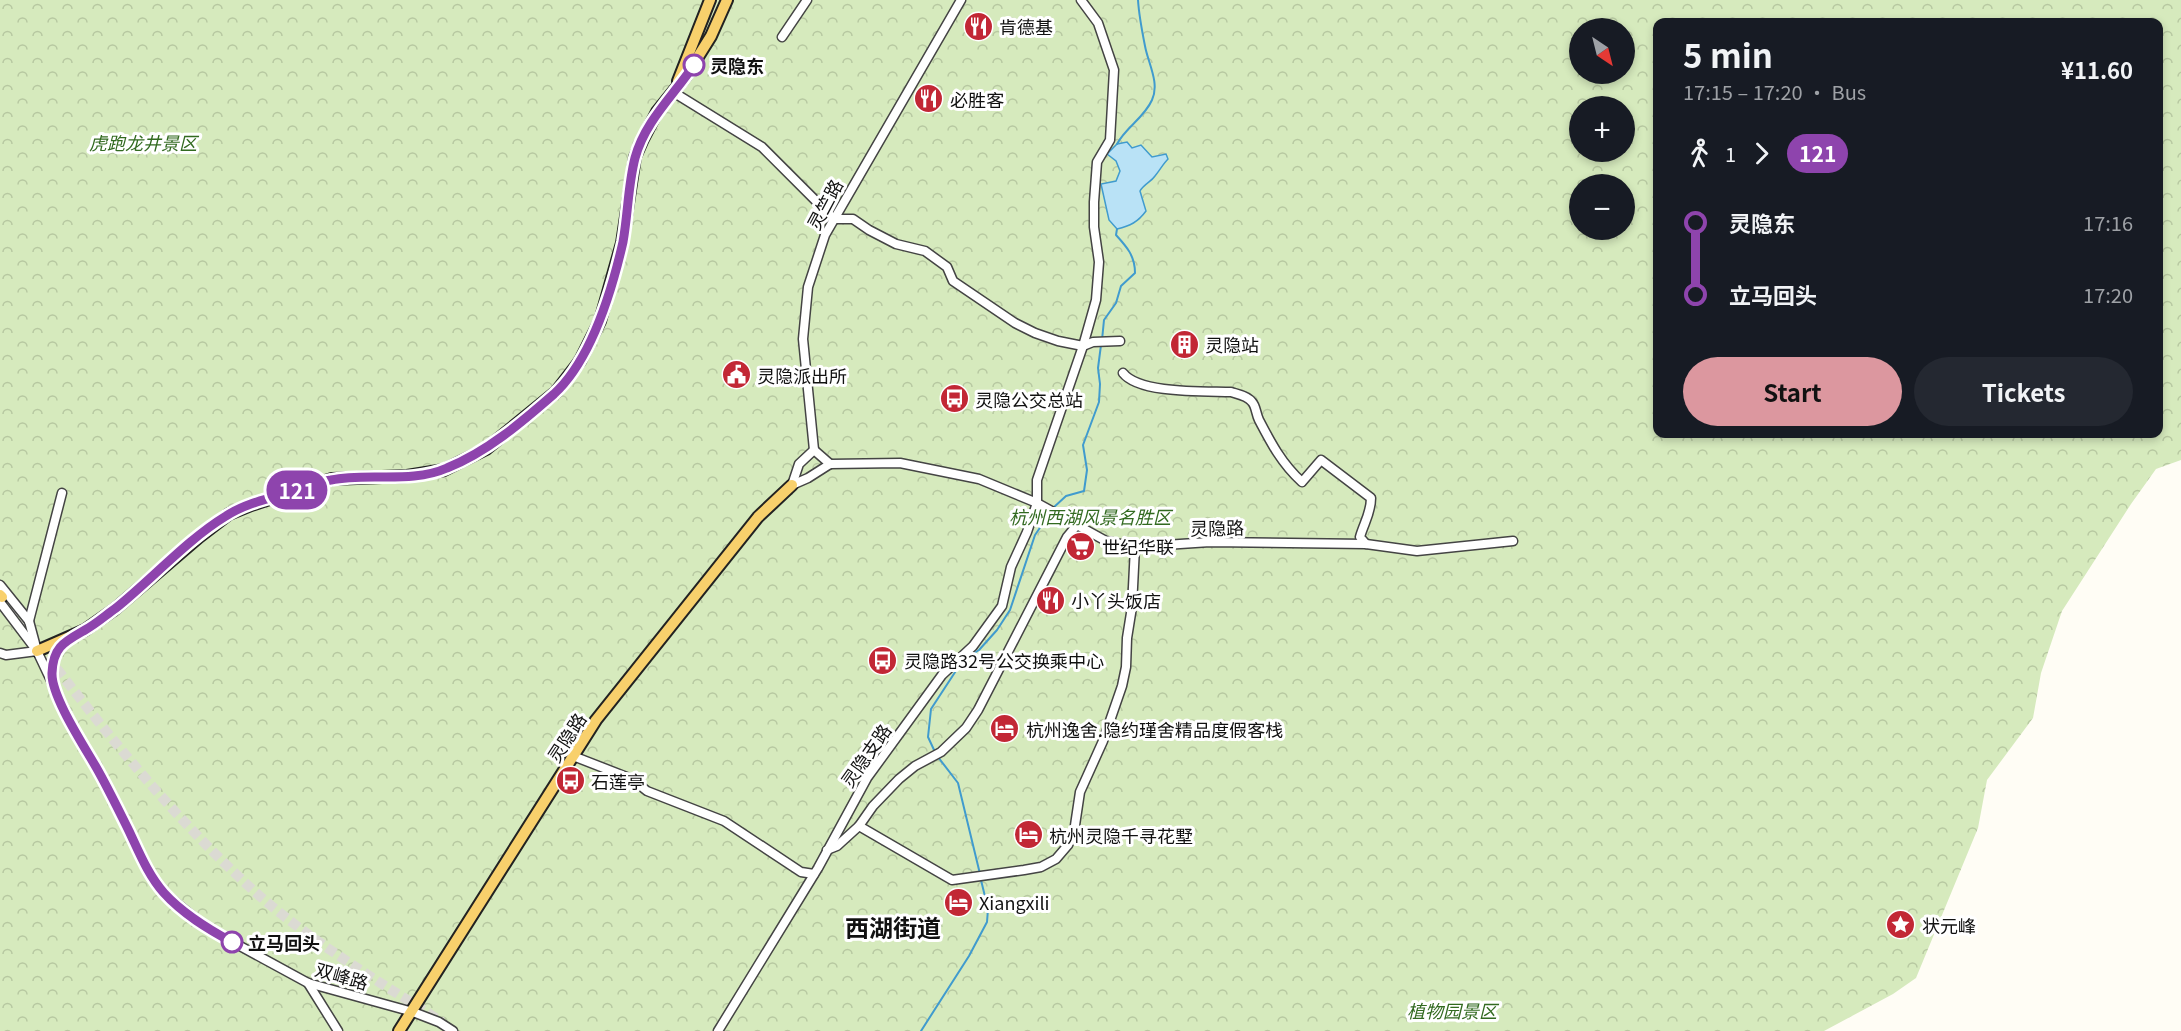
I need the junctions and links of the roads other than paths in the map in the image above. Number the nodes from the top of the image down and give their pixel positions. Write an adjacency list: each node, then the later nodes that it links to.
1 (710, 0): 7 (main road)
2 (727, 0): 7 (main road)
3 (807, 0): 6 (street)
4 (961, 0): 8 (street, 灵竺路)
5 (1081, 0): 10 (street, 灵隐支路)
6 (782, 37)
7 (673, 92): 8 (street); 24 (main road)
8 (834, 219): 10 (street); 12 (street, 灵竺路)
9 (1120, 341): 10 (street)
10 (1083, 346): 16 (street, 灵隐支路)
11 (1123, 374): 19 (street)
12 (813, 450): 13 (street); 14 (street)
13 (830, 464): 14 (street); 16 (street, 灵隐路)
14 (792, 485): 26 (main road, 灵隐路)
15 (62, 493): 23 (street)
16 (1040, 505): 17 (street, 灵隐路); 28 (street, 灵隐支路)
17 (1077, 525): 20 (street, 灵隐路); 27 (street)
18 (1513, 541): 19 (street, 灵隐路)
19 (1366, 544): 20 (street, 灵隐路)
20 (1135, 547): 27 (street)
21 (0, 585): 23 (street)
22 (1, 598): 24 (street)
23 (28, 621): 24 (street)
24 (37, 651): 25 (street); 30 (street, 双峰路)
25 (0, 653)
26 (573, 756): 29 (street); 31 (main road, 灵隐路)
27 (859, 826): 28 (street)
28 (827, 850): 29 (street, 灵隐支路)
29 (814, 874): 36 (street, 灵隐支路)
30 (308, 983): 31 (street, 双峰路); 32 (street)
31 (413, 1012): 33 (main road, 灵隐路); 34 (street); 35 (street)
32 (338, 1031)
33 (399, 1031)
34 (442, 1031)
35 (453, 1031)
36 (718, 1031)

